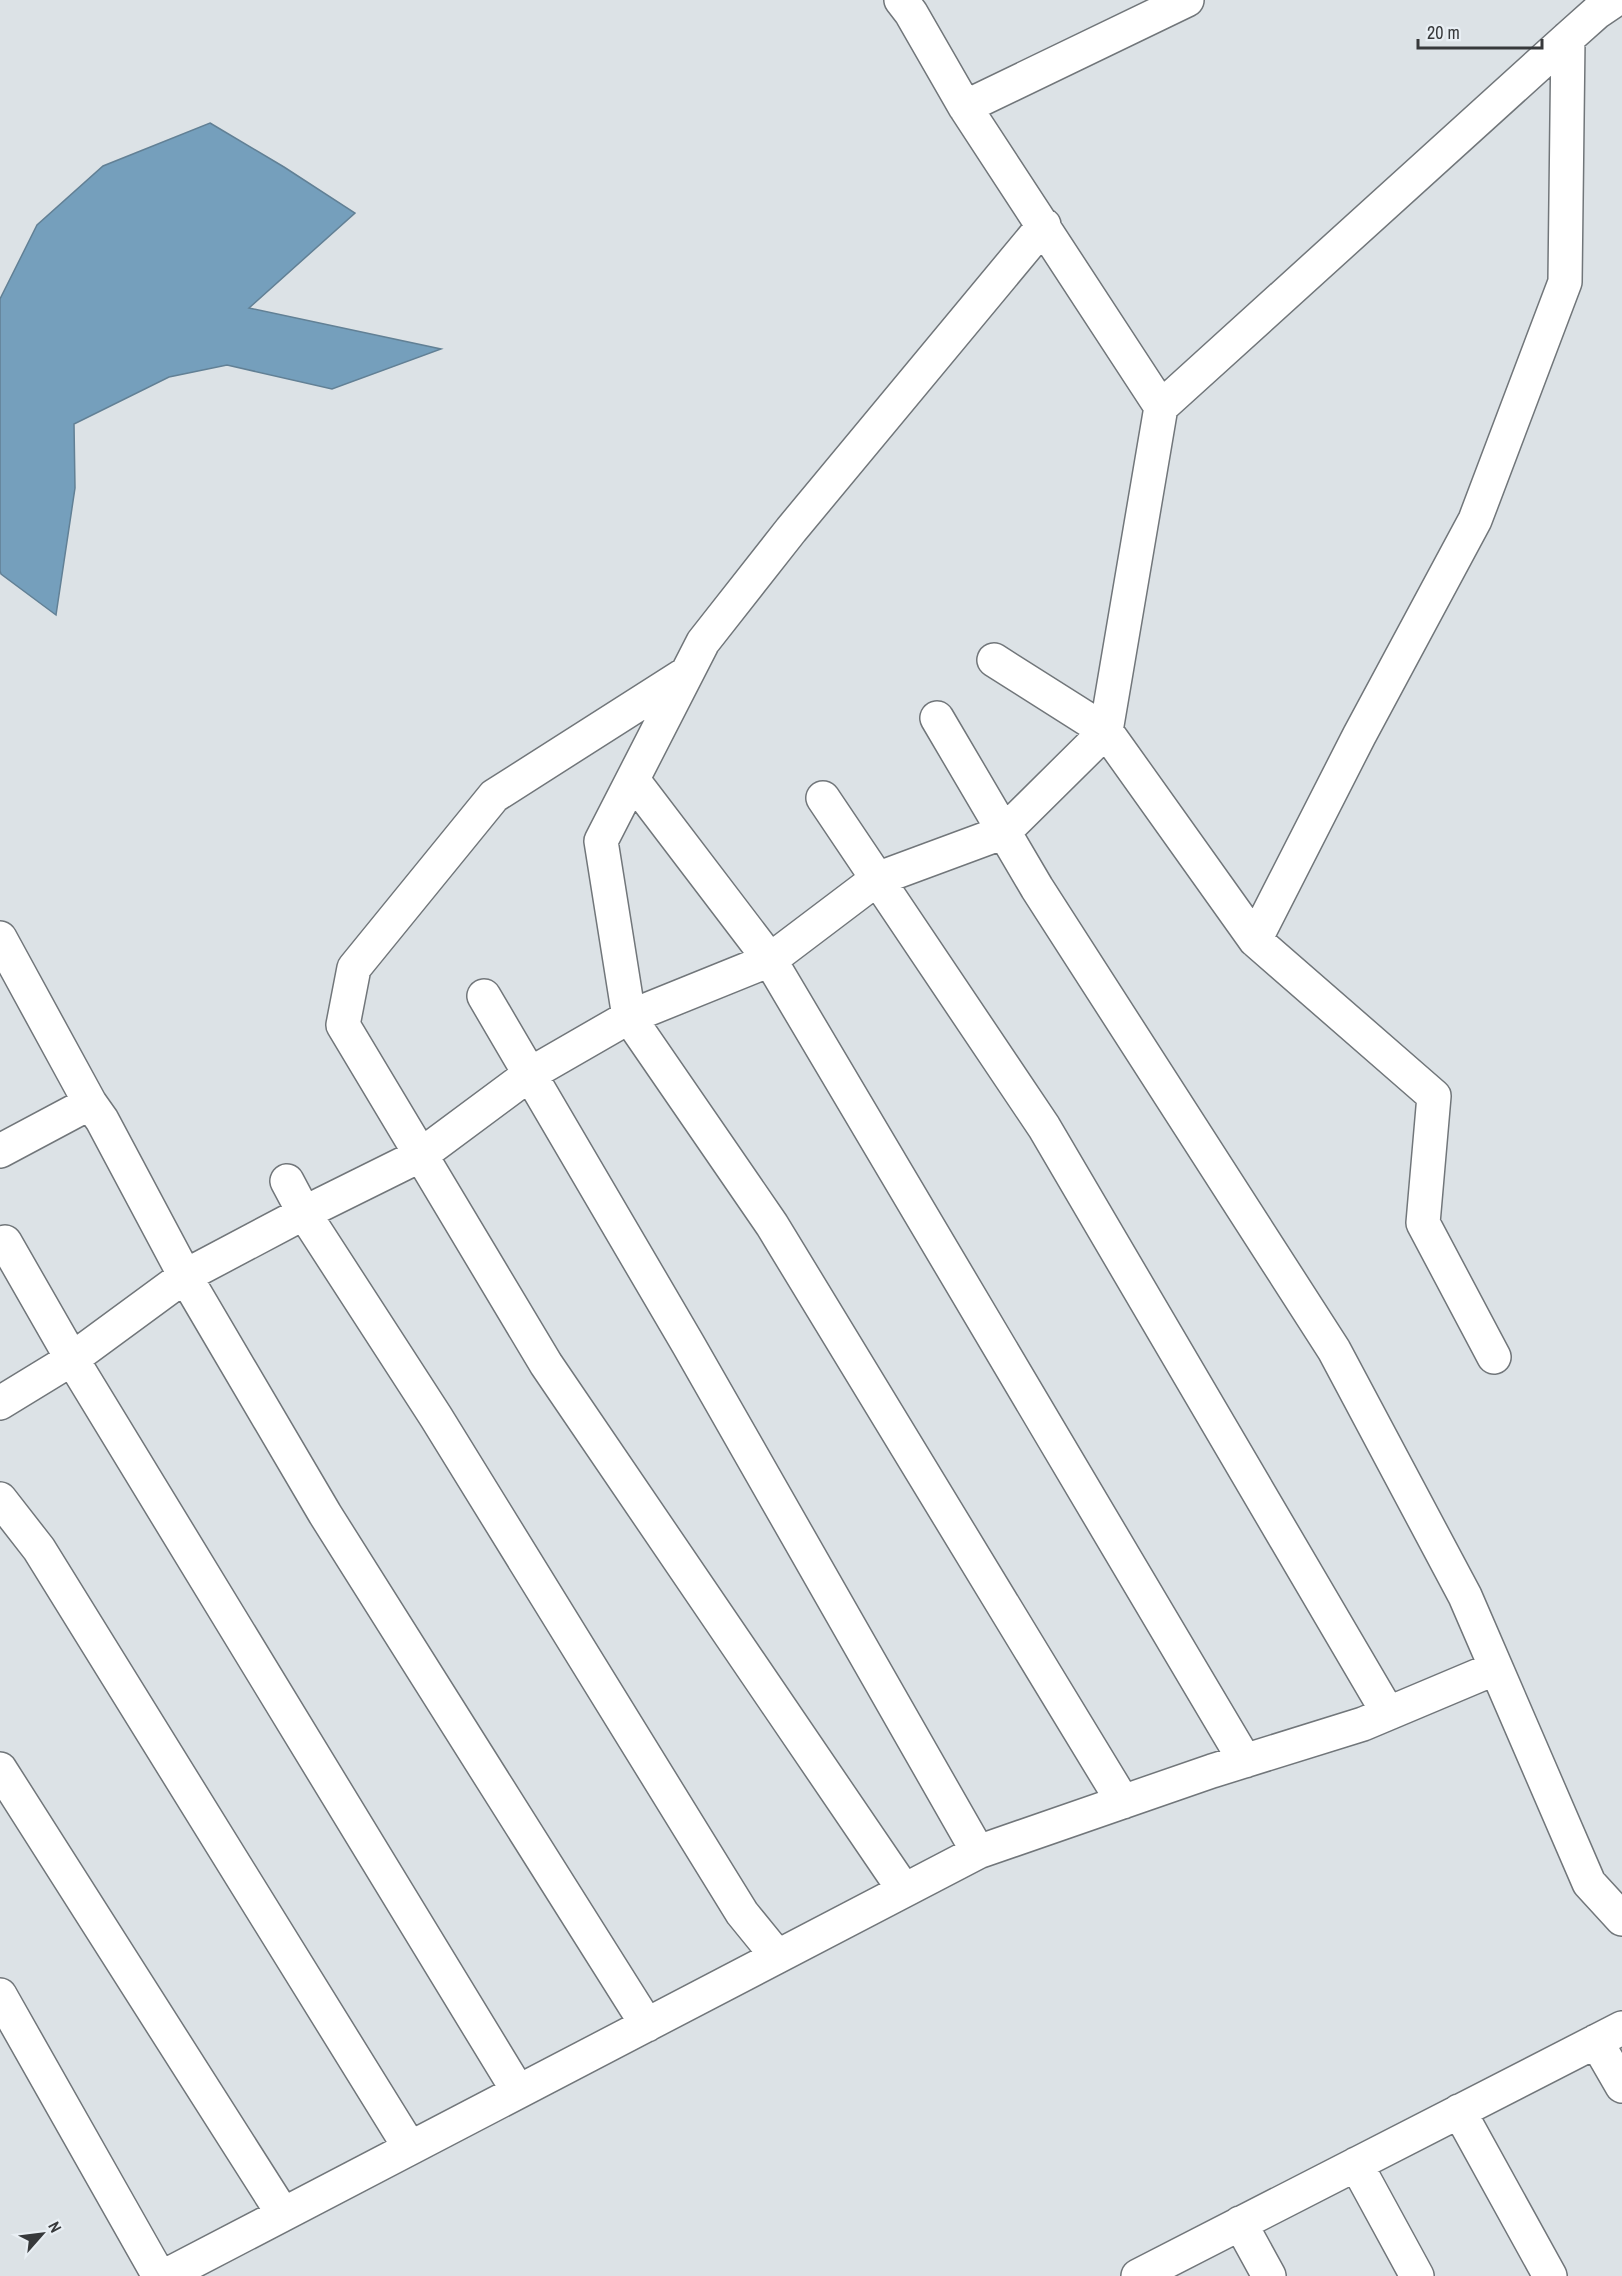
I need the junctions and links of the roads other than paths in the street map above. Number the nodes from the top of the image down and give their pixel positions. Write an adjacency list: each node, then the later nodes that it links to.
1 (901, 0): 5 (street)
2 (1187, 0): 5 (street)
3 (1615, 0): 4 (street)
4 (1568, 38): 7 (street); 17 (street)
5 (965, 106): 6 (street)
6 (1044, 225): 7 (street); 9 (street)
7 (1161, 407): 11 (street)
8 (994, 660): 11 (street)
9 (688, 672): 12 (street); 24 (street)
10 (937, 718): 14 (street)
11 (1106, 731): 14 (street); 17 (street)
12 (633, 780): 18 (street); 20 (street)
13 (823, 798): 15 (street)
14 (1004, 832): 15 (street); 33 (street)
15 (877, 879): 18 (street); 34 (street)
16 (0, 938): 22 (street)
17 (1255, 940): 29 (street)
18 (770, 960): 20 (street); 35 (street)
19 (484, 996): 21 (street)
20 (629, 1017): 21 (street); 37 (street)
21 (530, 1074): 24 (street); 38 (street)
22 (90, 1103): 23 (street); 28 (street)
23 (0, 1151)
24 (421, 1155): 26 (street); 39 (street)
25 (287, 1181): 26 (street)
26 (304, 1213): 28 (street); 41 (street)
27 (5, 1242): 30 (street)
28 (185, 1276): 30 (street); 43 (street)
29 (1494, 1357)
30 (72, 1359): 31 (street); 46 (street)
31 (0, 1403)
32 (0, 1499): 48 (street)
33 (1496, 1668): 34 (street); 40 (street)
34 (1388, 1713): 35 (street)
35 (1245, 1761): 37 (street)
36 (0, 1769): 50 (street)
37 (1123, 1802): 38 (street)
38 (978, 1852): 39 (street)
39 (904, 1890): 41 (street)
40 (1622, 1919)
41 (777, 1956): 43 (street)
42 (0, 1995): 52 (street)
43 (647, 2025): 46 (street)
44 (1609, 2034): 45 (street); 47 (street)
45 (1622, 2086)
46 (518, 2091): 48 (street)
47 (1459, 2111): 49 (street); 57 (street)
48 (410, 2148): 50 (street)
49 (1356, 2164): 51 (street); 56 (street)
50 (283, 2214): 53 (street)
51 (1240, 2223): 54 (street); 55 (street)
52 (159, 2276)
53 (165, 2276)
54 (1138, 2276)
55 (1269, 2276)
56 (1416, 2276)
57 (1550, 2276)

